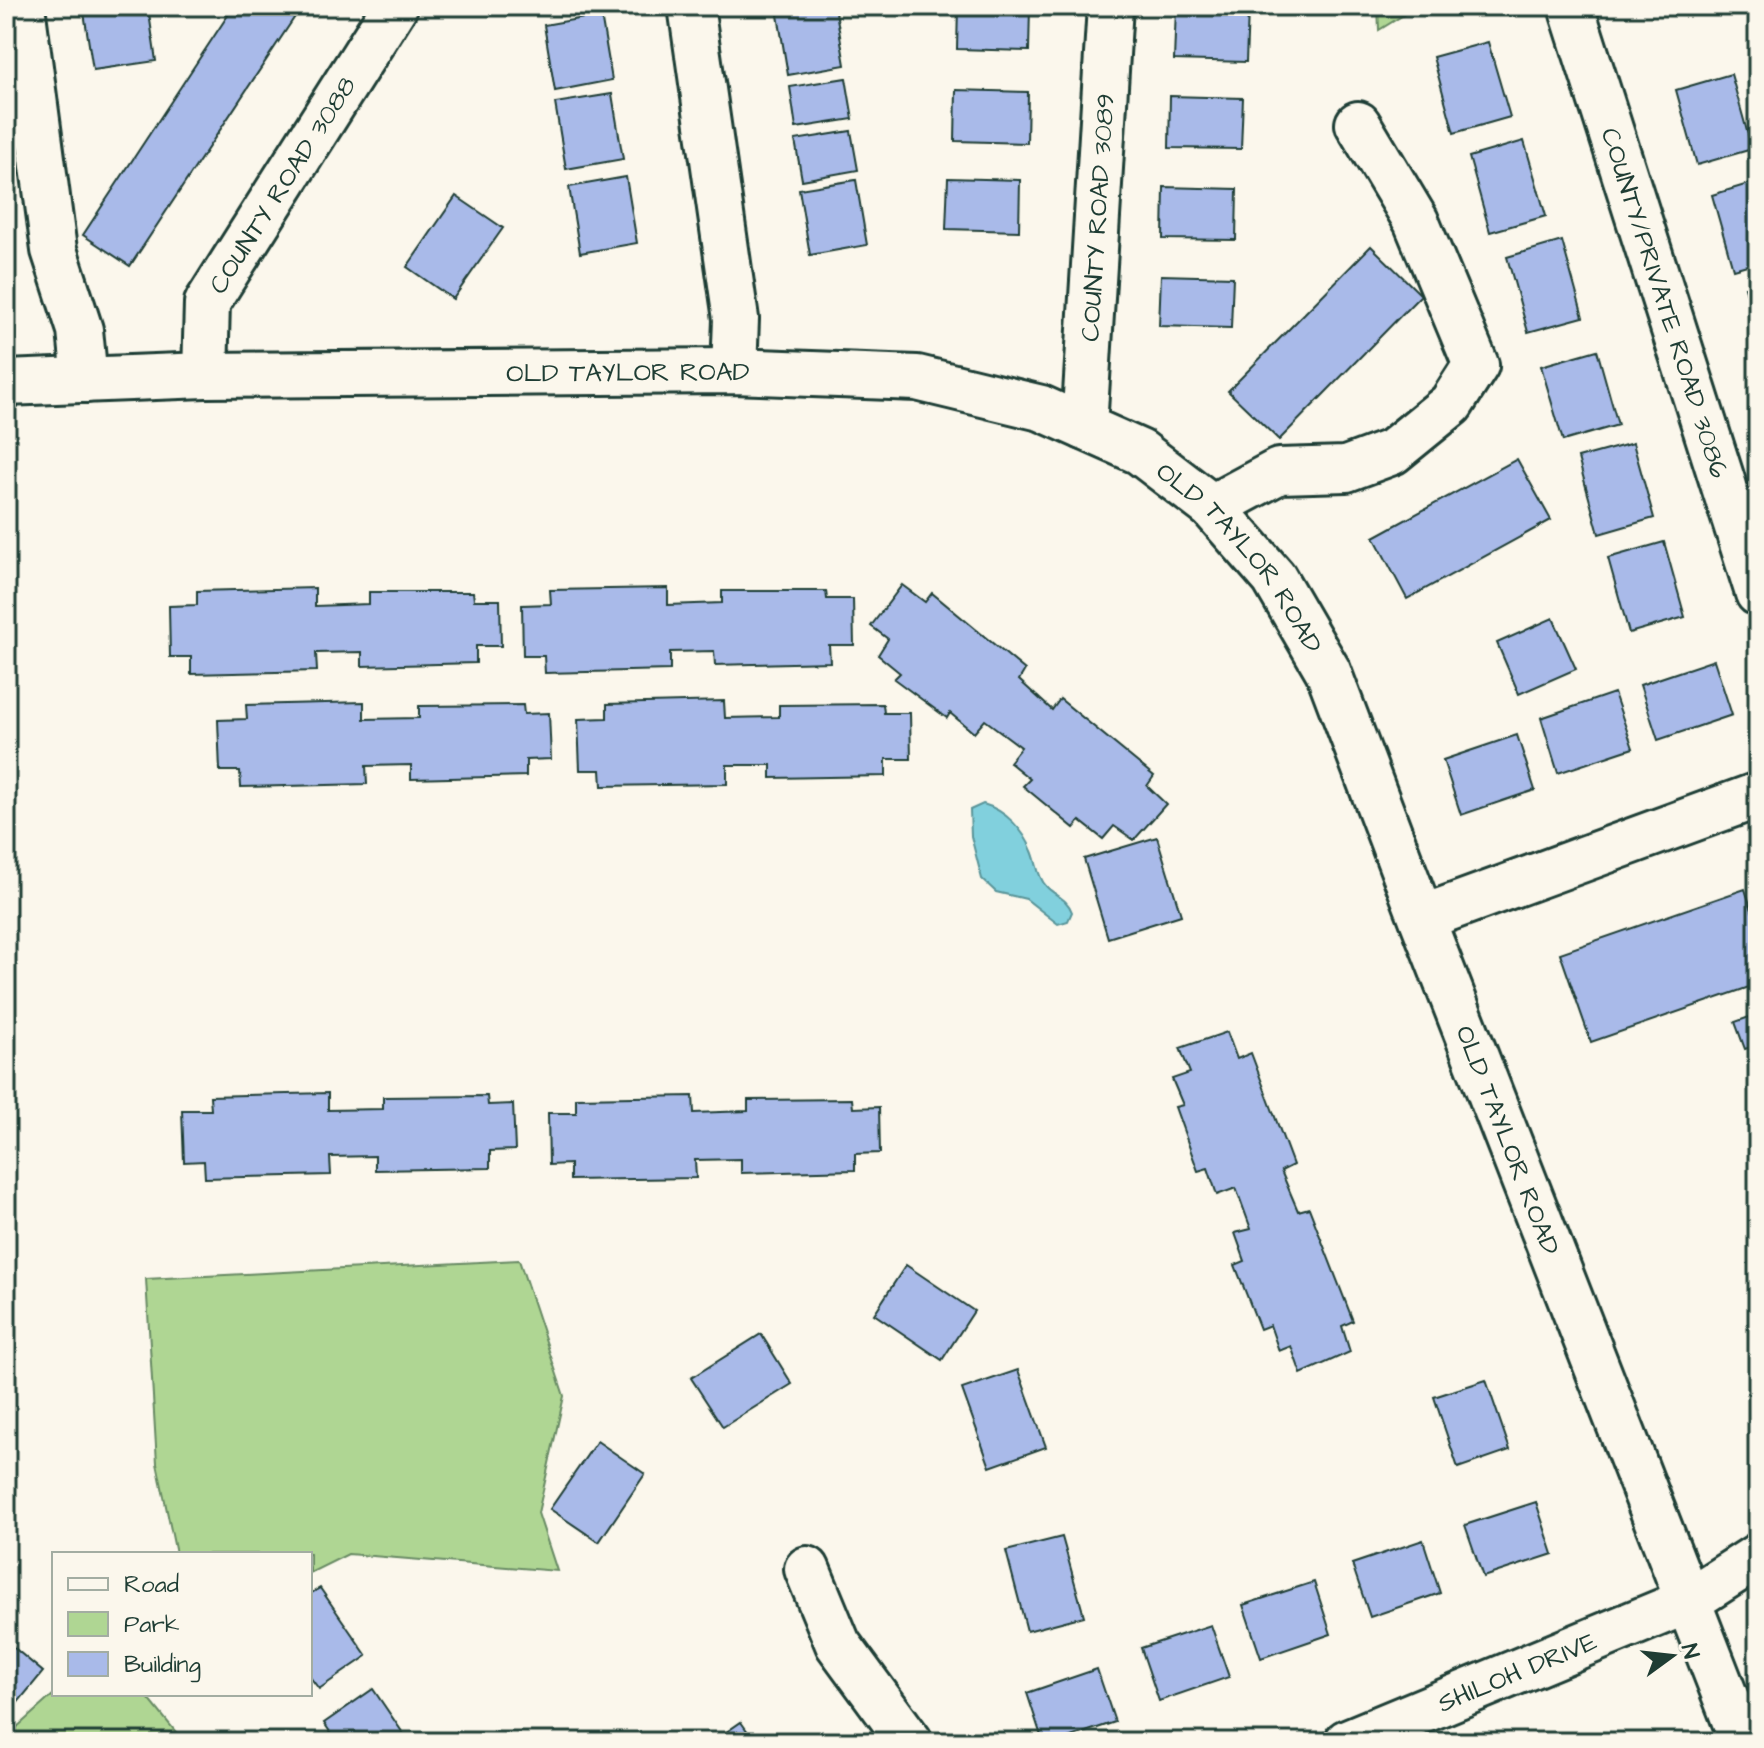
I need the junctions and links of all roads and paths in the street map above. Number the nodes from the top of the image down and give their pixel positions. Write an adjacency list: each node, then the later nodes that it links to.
1 (22, 6): 9 (street)
2 (395, 6): 8 (street, COUNTY ROAD 3088)
3 (691, 6): 7 (street)
4 (1110, 6): 11 (street, COUNTY ROAD 3089)
5 (1573, 13): 13 (street, COUNTY/PRIVATE ROAD 3086)
6 (1358, 124): 12 (street)
7 (734, 371): 8 (street, OLD TAYLOR ROAD); 11 (street, OLD TAYLOR ROAD)
8 (205, 375): 9 (street, OLD TAYLOR ROAD)
9 (85, 380): 10 (street, OLD TAYLOR ROAD)
10 (6, 383)
11 (1084, 427): 12 (street, OLD TAYLOR ROAD)
12 (1212, 507): 15 (street, OLD TAYLOR ROAD)
13 (1758, 593)
14 (1758, 795): 15 (street)
15 (1422, 918): 18 (street, OLD TAYLOR ROAD)
16 (1758, 1556): 18 (street, SHILOH DRIVE)
17 (807, 1569): 19 (street)
18 (1688, 1601): 20 (street, SHILOH DRIVE); 21 (street, OLD TAYLOR ROAD)
19 (910, 1742)
20 (1347, 1742)
21 (1743, 1742)

